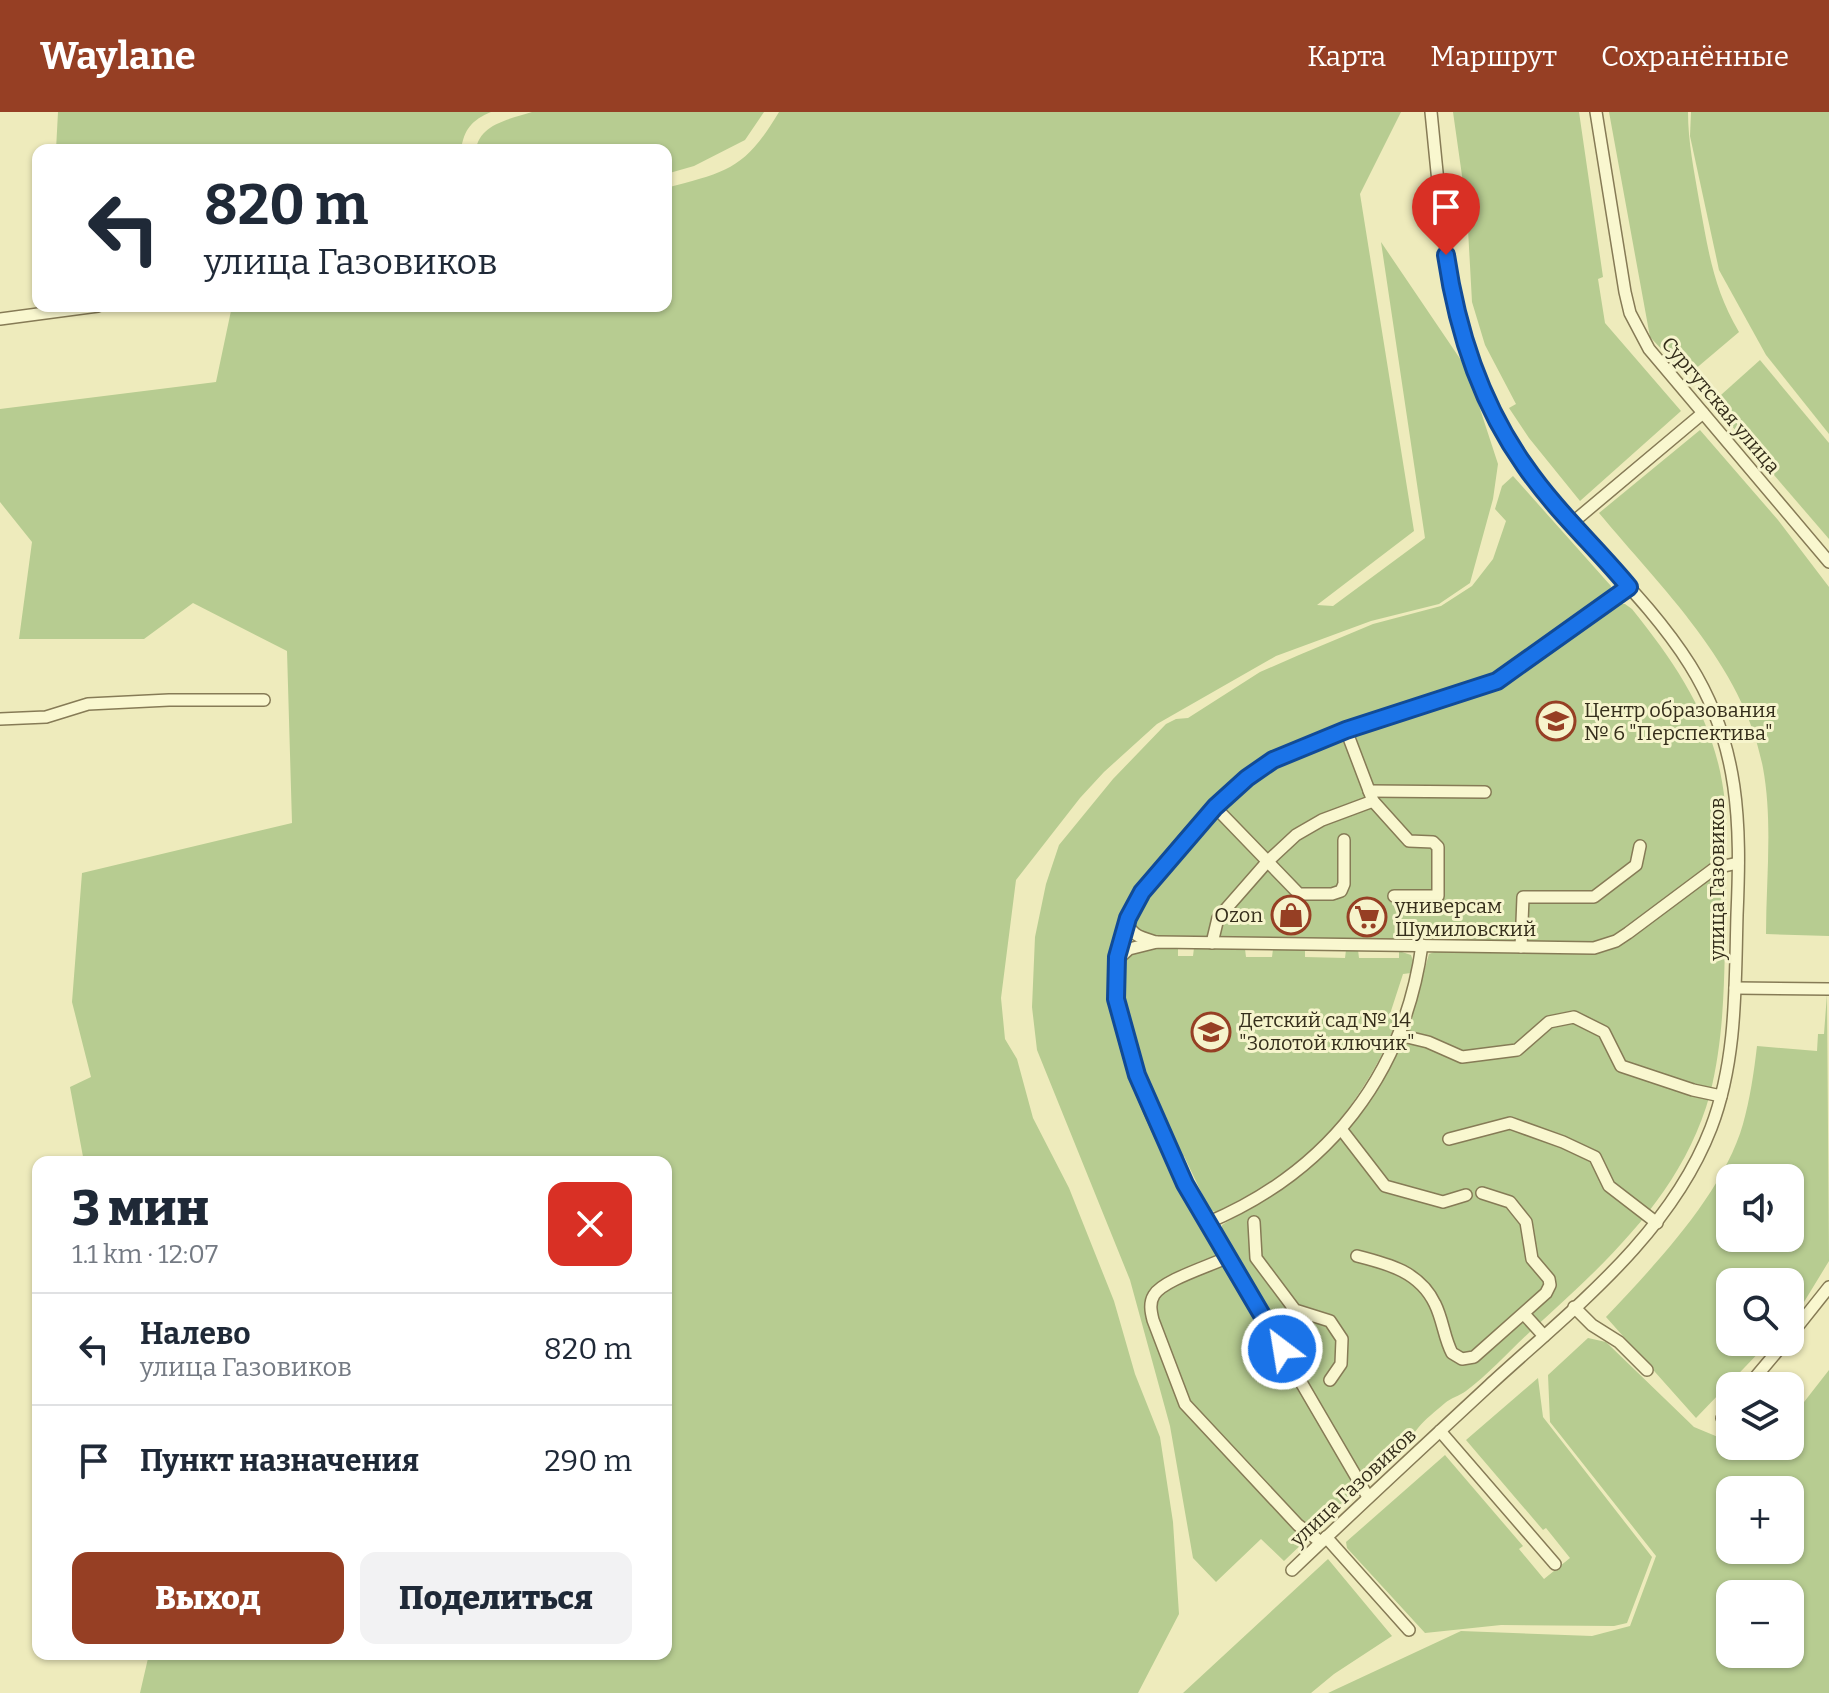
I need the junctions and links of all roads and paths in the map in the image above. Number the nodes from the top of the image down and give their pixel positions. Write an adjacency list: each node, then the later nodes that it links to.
1 (1431, 112): 6 (street, улица Газовиков)
2 (1596, 112): 5 (street, Сургутская улица)
3 (53, 312): 4 (street)
4 (0, 319)
5 (1703, 413): 6 (street); 7 (street, Сургутская улица)
6 (1572, 523): 8 (street, улица Газовиков)
7 (1829, 562)
8 (1629, 587): 11 (street); 18 (street, улица Газовиков)
9 (264, 700): 10 (street)
10 (0, 719)
11 (1346, 730): 13 (street); 14 (street)
12 (1485, 792): 13 (street)
13 (1371, 796): 17 (street); 19 (street)
14 (1215, 807): 17 (street); 20 (street)
15 (1344, 840): 17 (street)
16 (1640, 846): 27 (street)
17 (1267, 862): 24 (street)
18 (1738, 863): 27 (street); 29 (street, улица Газовиков)
19 (1394, 896)
20 (1128, 918): 21 (street); 22 (street)
21 (1135, 934): 22 (street); 23 (street)
22 (1120, 940): 26 (street); 28 (street)
23 (1157, 942): 24 (street); 26 (street)
24 (1212, 943): 25 (street)
25 (1422, 945): 27 (street); 31 (street)
26 (1134, 947): 28 (street)
27 (1521, 947)
28 (1116, 968): 38 (street)
29 (1735, 988): 30 (street); 32 (street, улица Газовиков)
30 (1829, 989)
31 (1399, 1035): 32 (street); 33 (street)
32 (1721, 1096): 39 (street, улица Газовиков)
33 (1341, 1129): 36 (street); 38 (street)
34 (1449, 1139): 39 (street)
35 (1482, 1193): 45 (street)
36 (1466, 1195)
37 (1254, 1222): 44 (street)
38 (1207, 1223): 41 (street)
39 (1657, 1223): 43 (street, улица Газовиков)
40 (1357, 1256): 45 (street)
41 (1228, 1257): 47 (street); 55 (street)
42 (1829, 1287): 46 (street)
43 (1574, 1307): 48 (street, улица Газовиков); 50 (street)
44 (1295, 1310): 47 (street); 52 (street)
45 (1524, 1314): 48 (street)
46 (1804, 1318)
47 (1268, 1326): 54 (street)
48 (1544, 1336): 53 (street, улица Газовиков)
49 (1773, 1356): 51 (street)
50 (1647, 1370)
51 (1760, 1372)
52 (1330, 1380)
53 (1440, 1431): 54 (street, улица Газовиков); 56 (street, улица Газовиков)
54 (1368, 1497): 55 (street, улица Газовиков)
55 (1324, 1539): 57 (street, улица Газовиков); 58 (street)
56 (1555, 1564)
57 (1292, 1570)
58 (1409, 1630)

